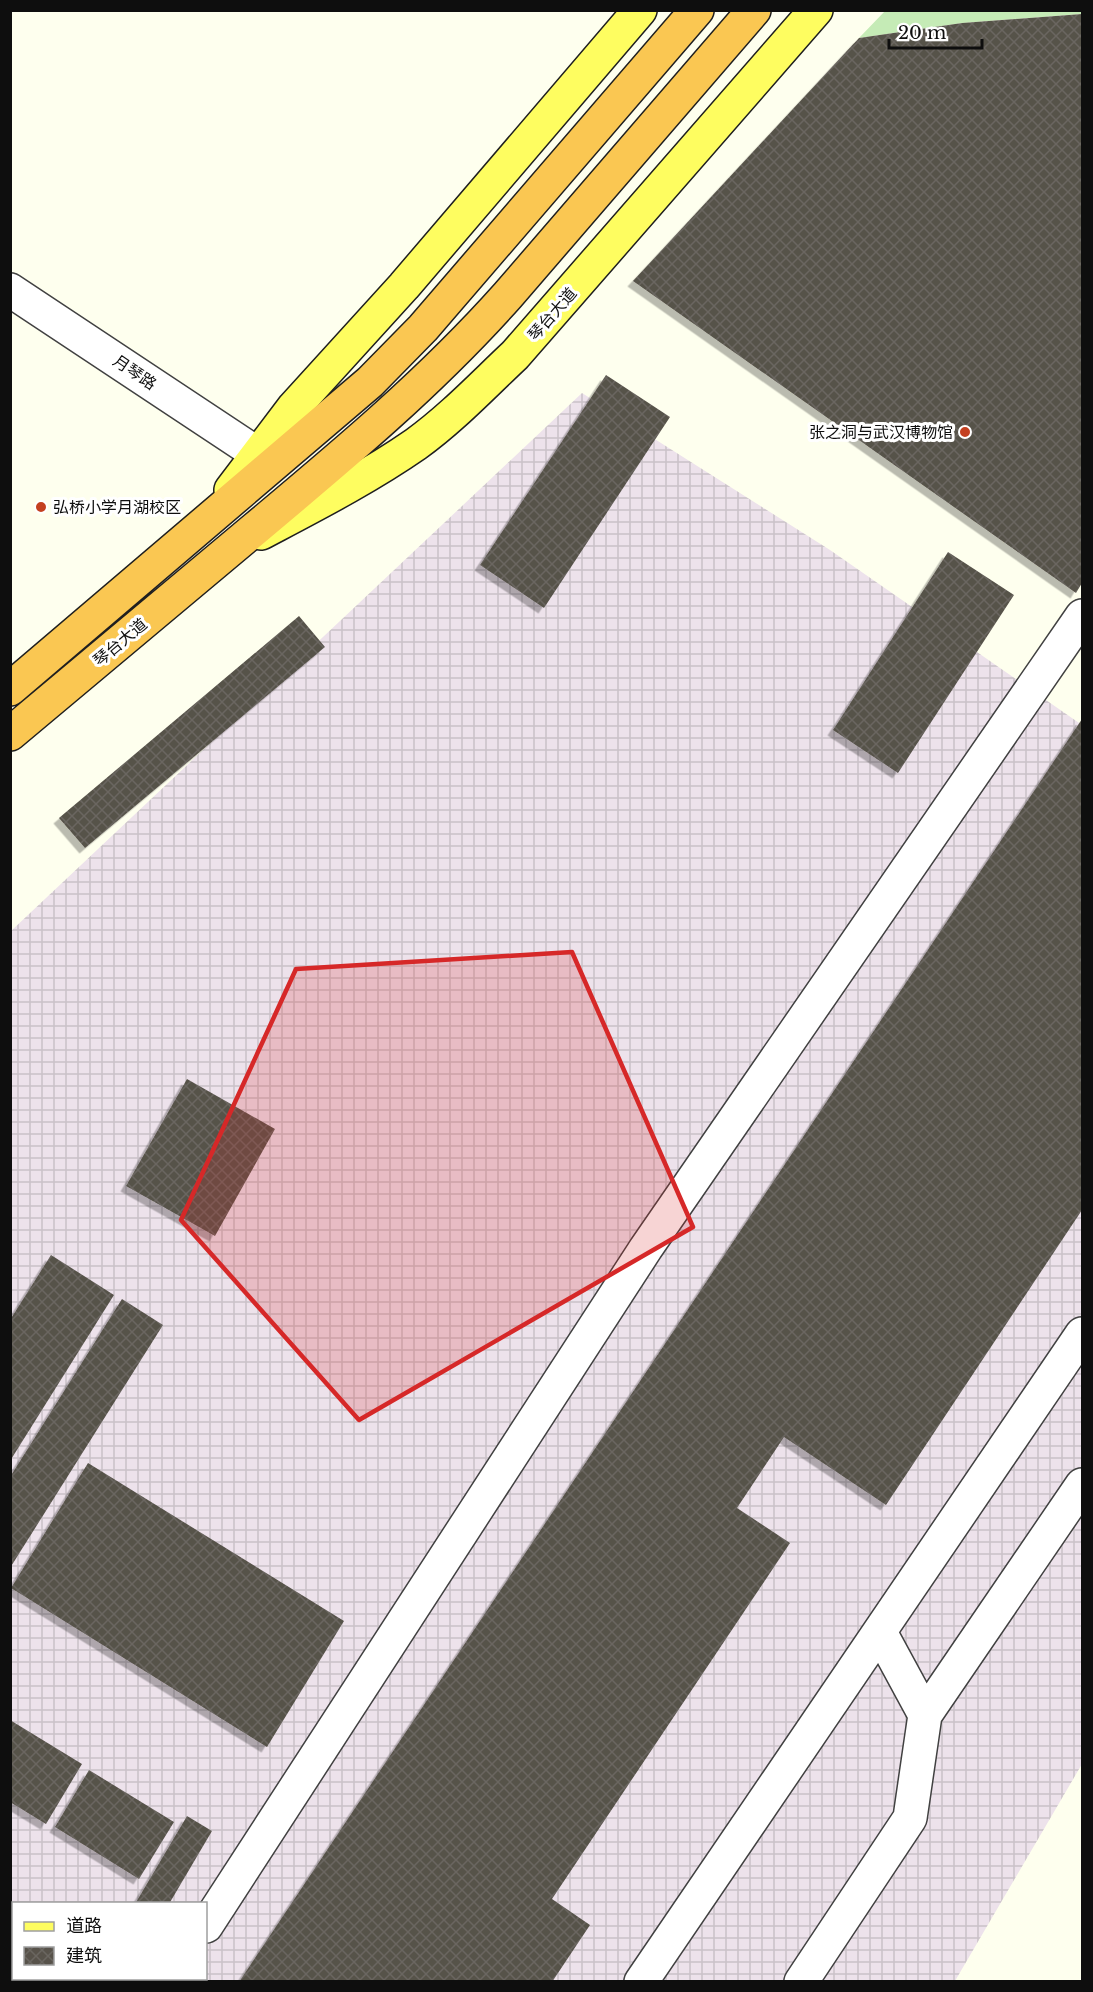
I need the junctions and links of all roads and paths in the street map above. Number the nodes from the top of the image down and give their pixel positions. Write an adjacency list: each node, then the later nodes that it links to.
1 (640, 10): 6 (main road)
2 (697, 10): 7 (highway)
3 (754, 10): 8 (highway, 琴台大道)
4 (816, 10): 8 (main road, 琴台大道)
5 (10, 290): 6 (street, 月琴路)
6 (259, 455): 7 (main road)
7 (206, 522): 10 (highway)
8 (230, 550): 11 (highway, 琴台大道)
9 (1083, 616): 16 (street)
10 (10, 689)
11 (10, 734)
12 (1083, 1334): 14 (street)
13 (1083, 1485): 15 (street)
14 (880, 1632): 15 (street); 17 (street)
15 (925, 1714): 18 (street)
16 (207, 1924)
17 (641, 1982)
18 (801, 1982)

